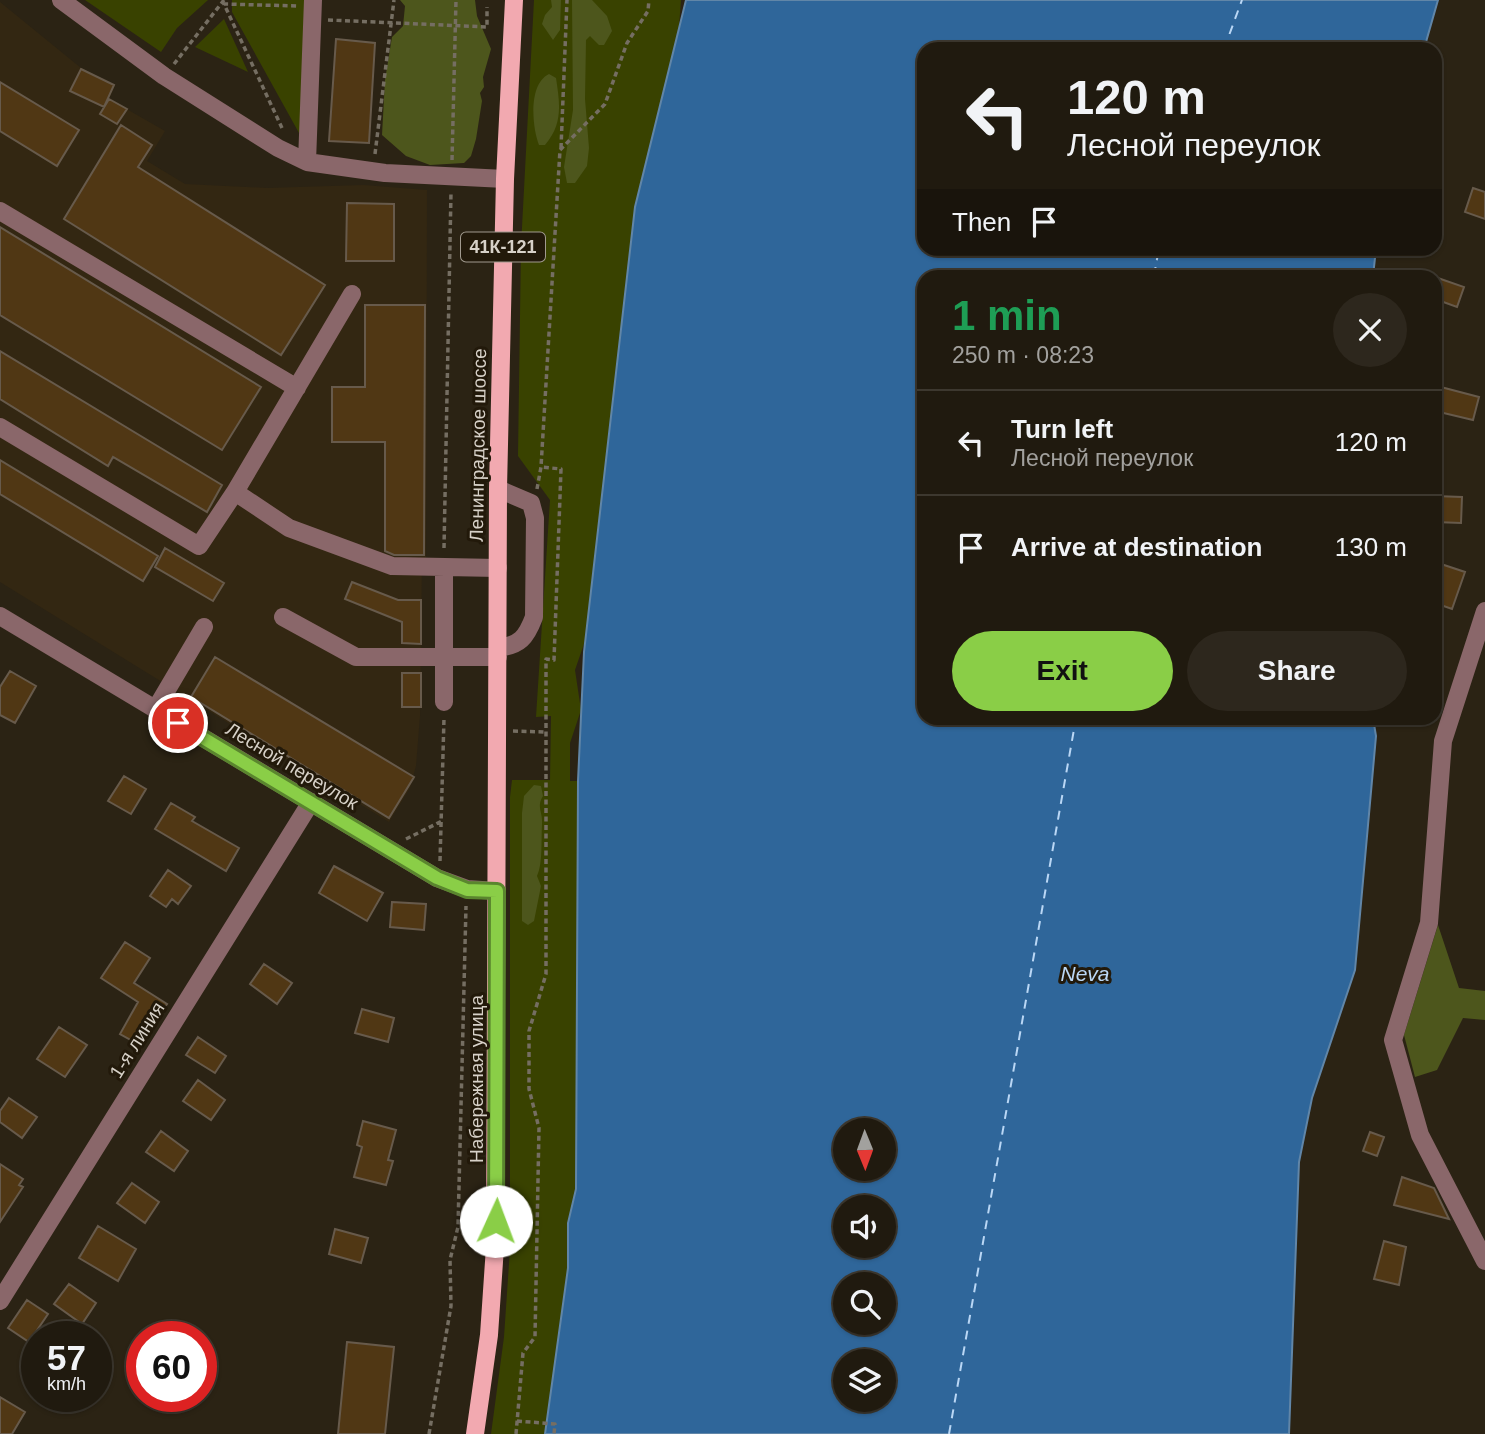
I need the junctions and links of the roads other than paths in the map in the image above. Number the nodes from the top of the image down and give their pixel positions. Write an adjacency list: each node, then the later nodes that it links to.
1 (61, 0): 4 (street)
2 (514, 0): 5 (main road, Ленинградское шоссе / 41К-121)
3 (312, 9): 4 (street)
4 (301, 158): 5 (street)
5 (505, 179): 10 (main road, Ленинградское шоссе / 41К-121)
6 (0, 211): 8 (street)
7 (352, 294): 8 (street)
8 (297, 388): 11 (street)
9 (0, 428): 11 (street)
10 (498, 489): 13 (main road, Ленинградское шоссе / 41К-121); 18 (street)
11 (236, 492): 12 (street)
12 (444, 568): 13 (street); 19 (street)
13 (498, 568): 18 (main road, Ленинградское шоссе / 41К-121)
14 (1485, 611): 24 (street)
15 (0, 616): 21 (street, Лесной переулок)
16 (283, 617): 19 (street)
17 (204, 626): 21 (street)
18 (498, 653): 19 (street); 23 (main road, Ленинградское шоссе / 41К-121)
19 (444, 658): 20 (street)
20 (444, 702)
21 (155, 710): 22 (street, Лесной переулок)
22 (311, 802): 23 (street, Лесной переулок); 25 (street, 1-я линия)
23 (497, 891): 26 (main road, Набережная улица / 41К-121)
24 (1485, 1261)
25 (0, 1301)
26 (475, 1434)

